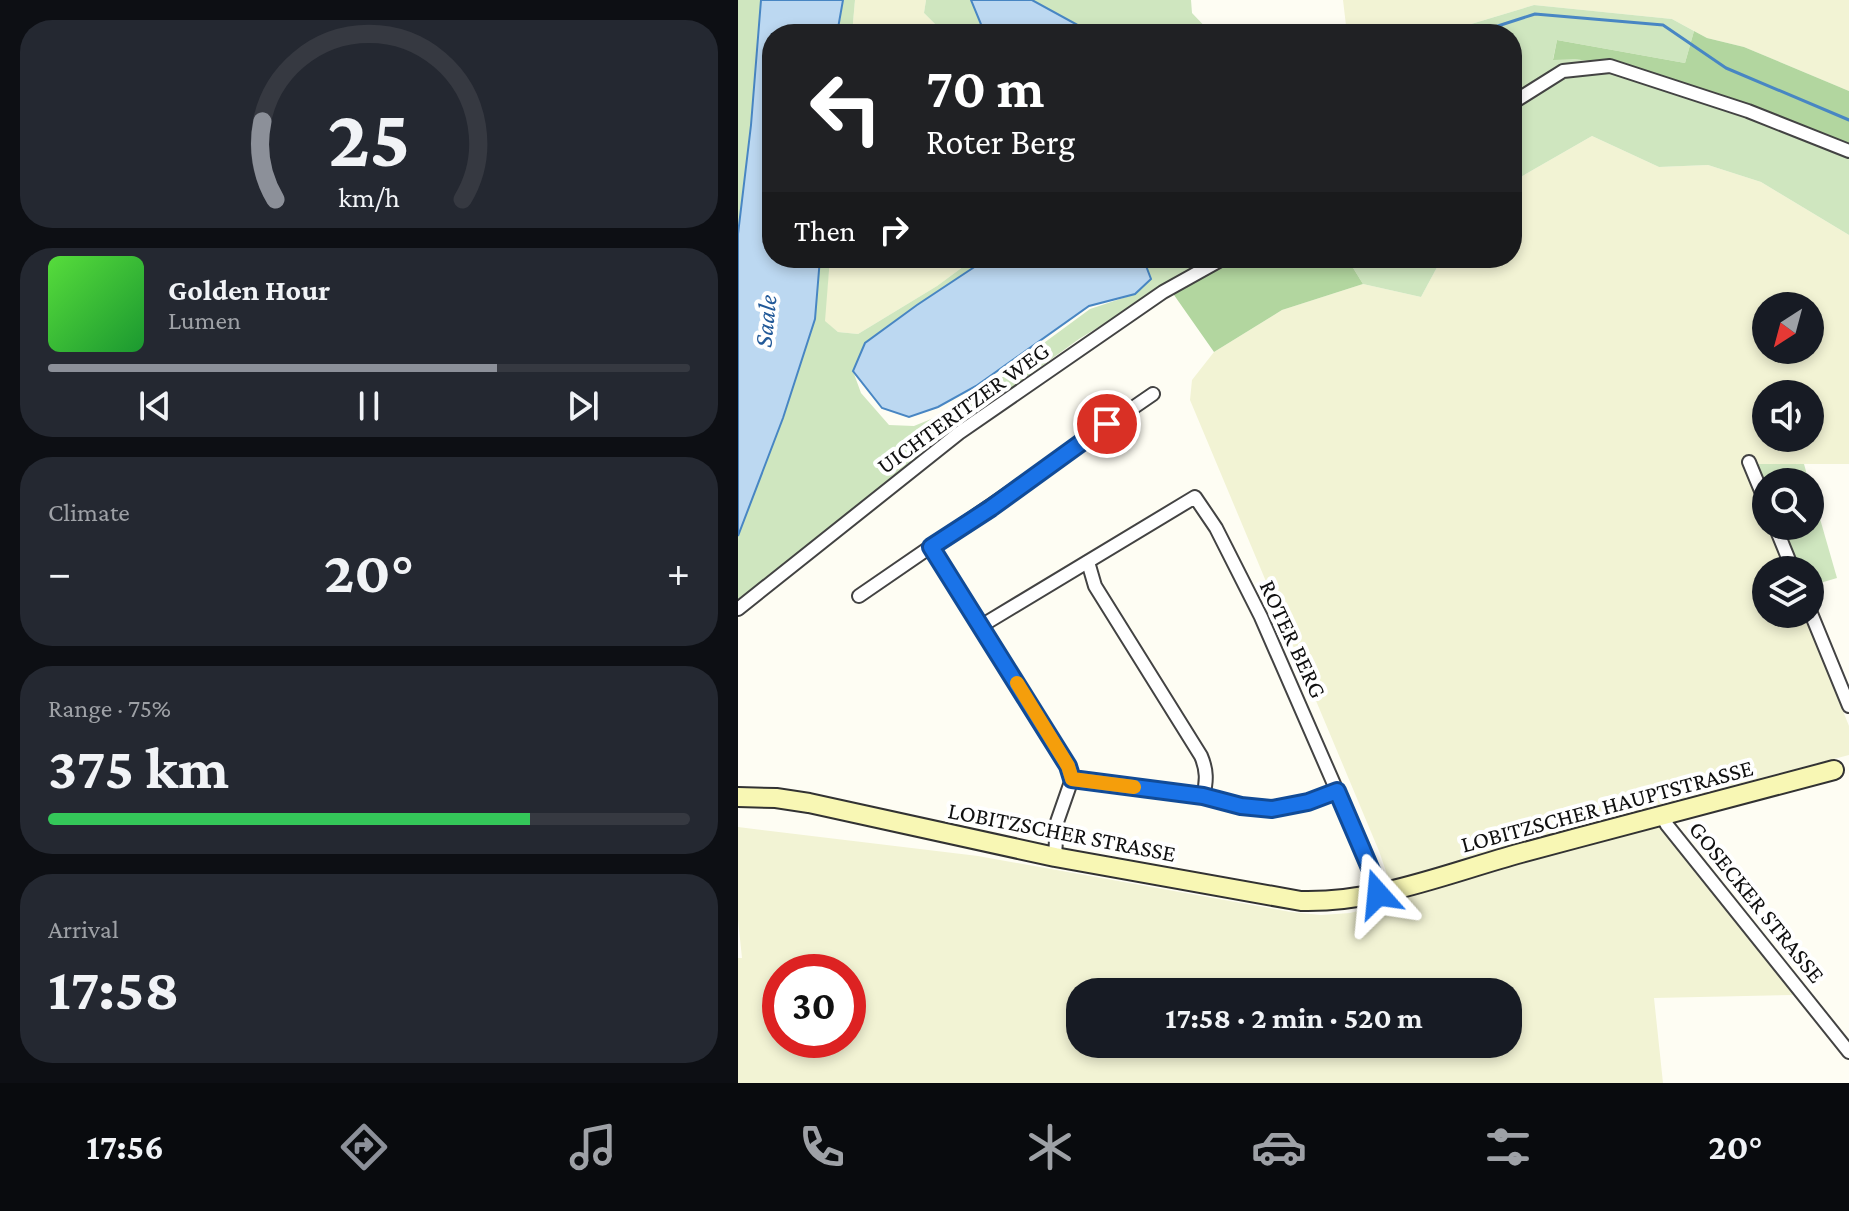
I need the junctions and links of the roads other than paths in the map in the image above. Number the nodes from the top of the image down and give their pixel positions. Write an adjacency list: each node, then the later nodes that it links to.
1 (1522, 97): 2 (street)
2 (1849, 151)
3 (1206, 268): 10 (street, UICHTERITZER WEG)
4 (1153, 394): 7 (street)
5 (1749, 462): 6 (street)
6 (1752, 469)
7 (931, 547): 9 (street); 11 (street)
8 (1088, 562): 11 (street, ROTER BERG); 16 (street, ROTER BERG); 17 (street)
9 (859, 596)
10 (738, 609)
11 (981, 626): 15 (street)
12 (1817, 628): 13 (street)
13 (1849, 706)
14 (1841, 769): 19 (street, LOBITZSCHER HAUPTSTRASSE)
15 (1072, 779): 17 (street); 20 (street)
16 (1337, 791): 17 (street); 21 (street)
17 (1203, 796)
18 (738, 797): 20 (street, LOBITZSCHER STRASSE)
19 (1662, 816): 21 (street, LOBITZSCHER HAUPTSTRASSE); 22 (street, GOSECKER STRASSE)
20 (1055, 857): 21 (street, LOBITZSCHER STRASSE)
21 (1378, 894)
22 (1849, 1052)

